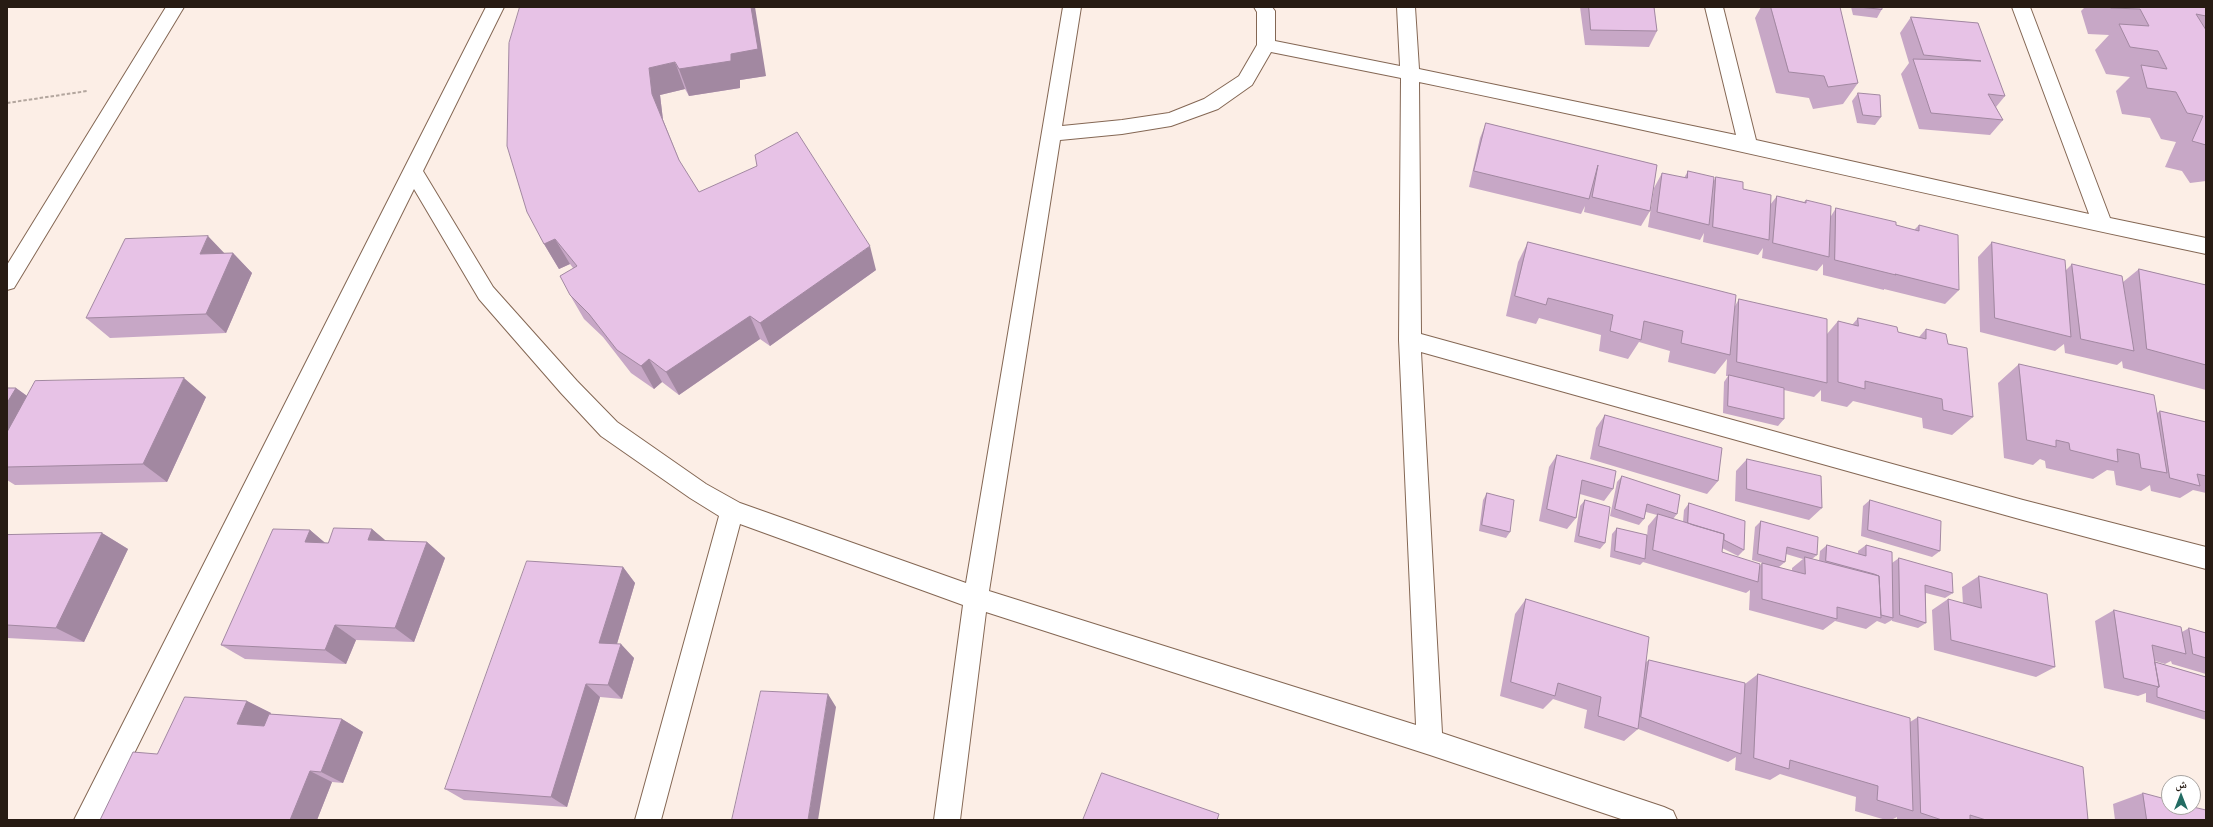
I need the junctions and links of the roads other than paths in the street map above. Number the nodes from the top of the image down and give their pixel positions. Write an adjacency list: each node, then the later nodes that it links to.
1 (175, 7): 15 (street)
2 (495, 7): 12 (street)
3 (1072, 7): 10 (street)
4 (1263, 7): 8 (street)
5 (1406, 7): 9 (street)
6 (1714, 7): 11 (street)
7 (2021, 7): 13 (street)
8 (1266, 46): 9 (street); 10 (street)
9 (1410, 74): 11 (street); 16 (street)
10 (1052, 134): 19 (street)
11 (1748, 145): 13 (street)
12 (412, 171): 17 (street); 21 (street)
13 (2103, 225): 14 (street)
14 (2206, 246)
15 (7, 282)
16 (1410, 340): 18 (street); 20 (street)
17 (732, 511): 19 (street); 22 (street)
18 (2206, 558)
19 (976, 598): 20 (street); 23 (street)
20 (1430, 742): 24 (street)
21 (87, 820)
22 (648, 820)
23 (947, 820)
24 (1664, 820)

